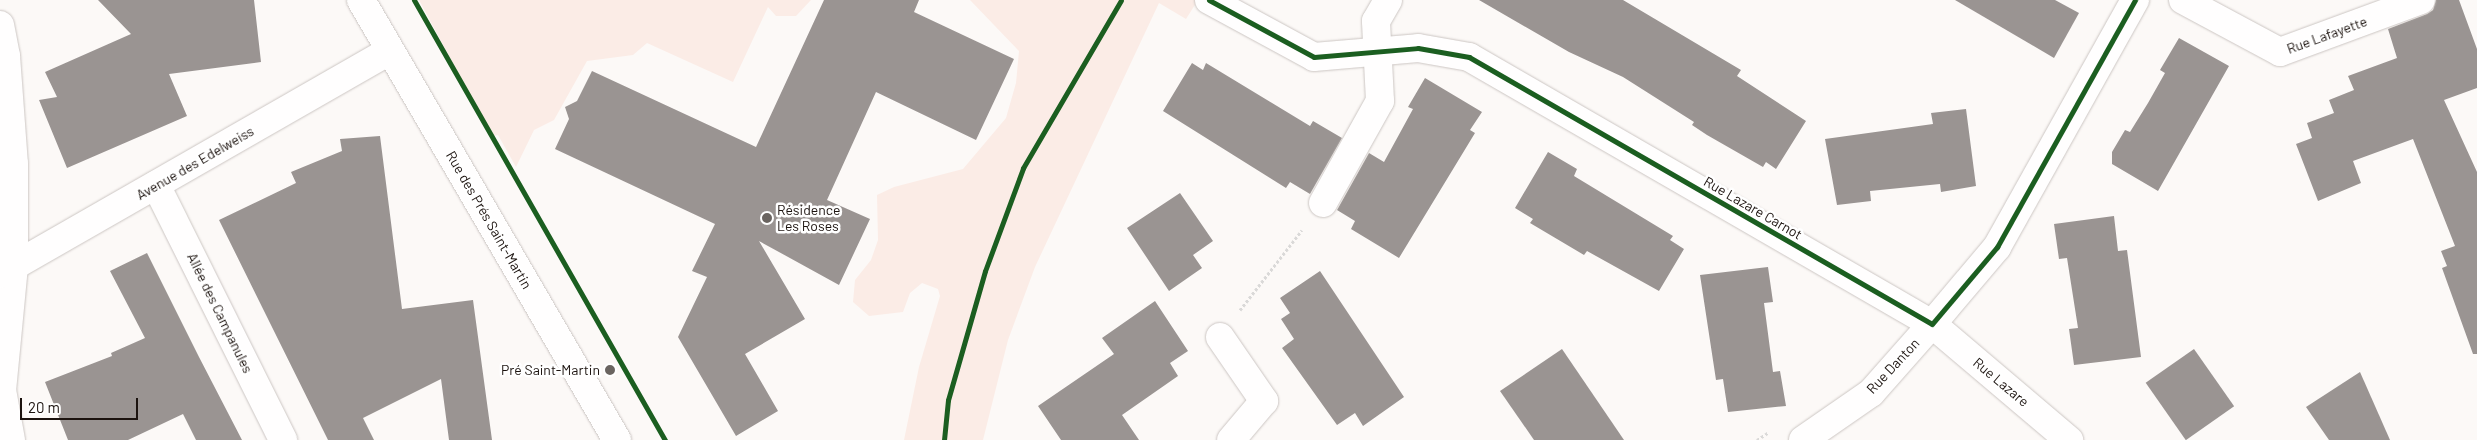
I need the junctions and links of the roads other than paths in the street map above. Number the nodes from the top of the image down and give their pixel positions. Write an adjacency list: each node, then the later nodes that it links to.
1 (362, 0): 8 (street, Rue des Prés Saint-Martin)
2 (1209, 0): 9 (street, Rue Lazare Carnot)
3 (1388, 0): 9 (street)
4 (2135, 0): 13 (street)
5 (2182, 0): 6 (street, Rue Lafayette)
6 (2421, 0)
7 (0, 25): 12 (street)
8 (390, 51): 10 (street, Avenue des Edelweiss); 17 (street, Rue des Prés Saint-Martin)
9 (1376, 51): 11 (street); 13 (street, Rue Lazare Carnot)
10 (156, 185): 12 (street, Avenue des Edelweiss); 16 (street, Allée des Campanules)
11 (1322, 203)
12 (7, 270): 15 (street)
13 (1932, 324): 19 (street, Rue Danton); 20 (street, Rue Lazare)
14 (1220, 336): 18 (street)
15 (11, 440)
16 (283, 440)
17 (617, 440)
18 (1231, 440)
19 (1803, 440)
20 (2069, 440)

